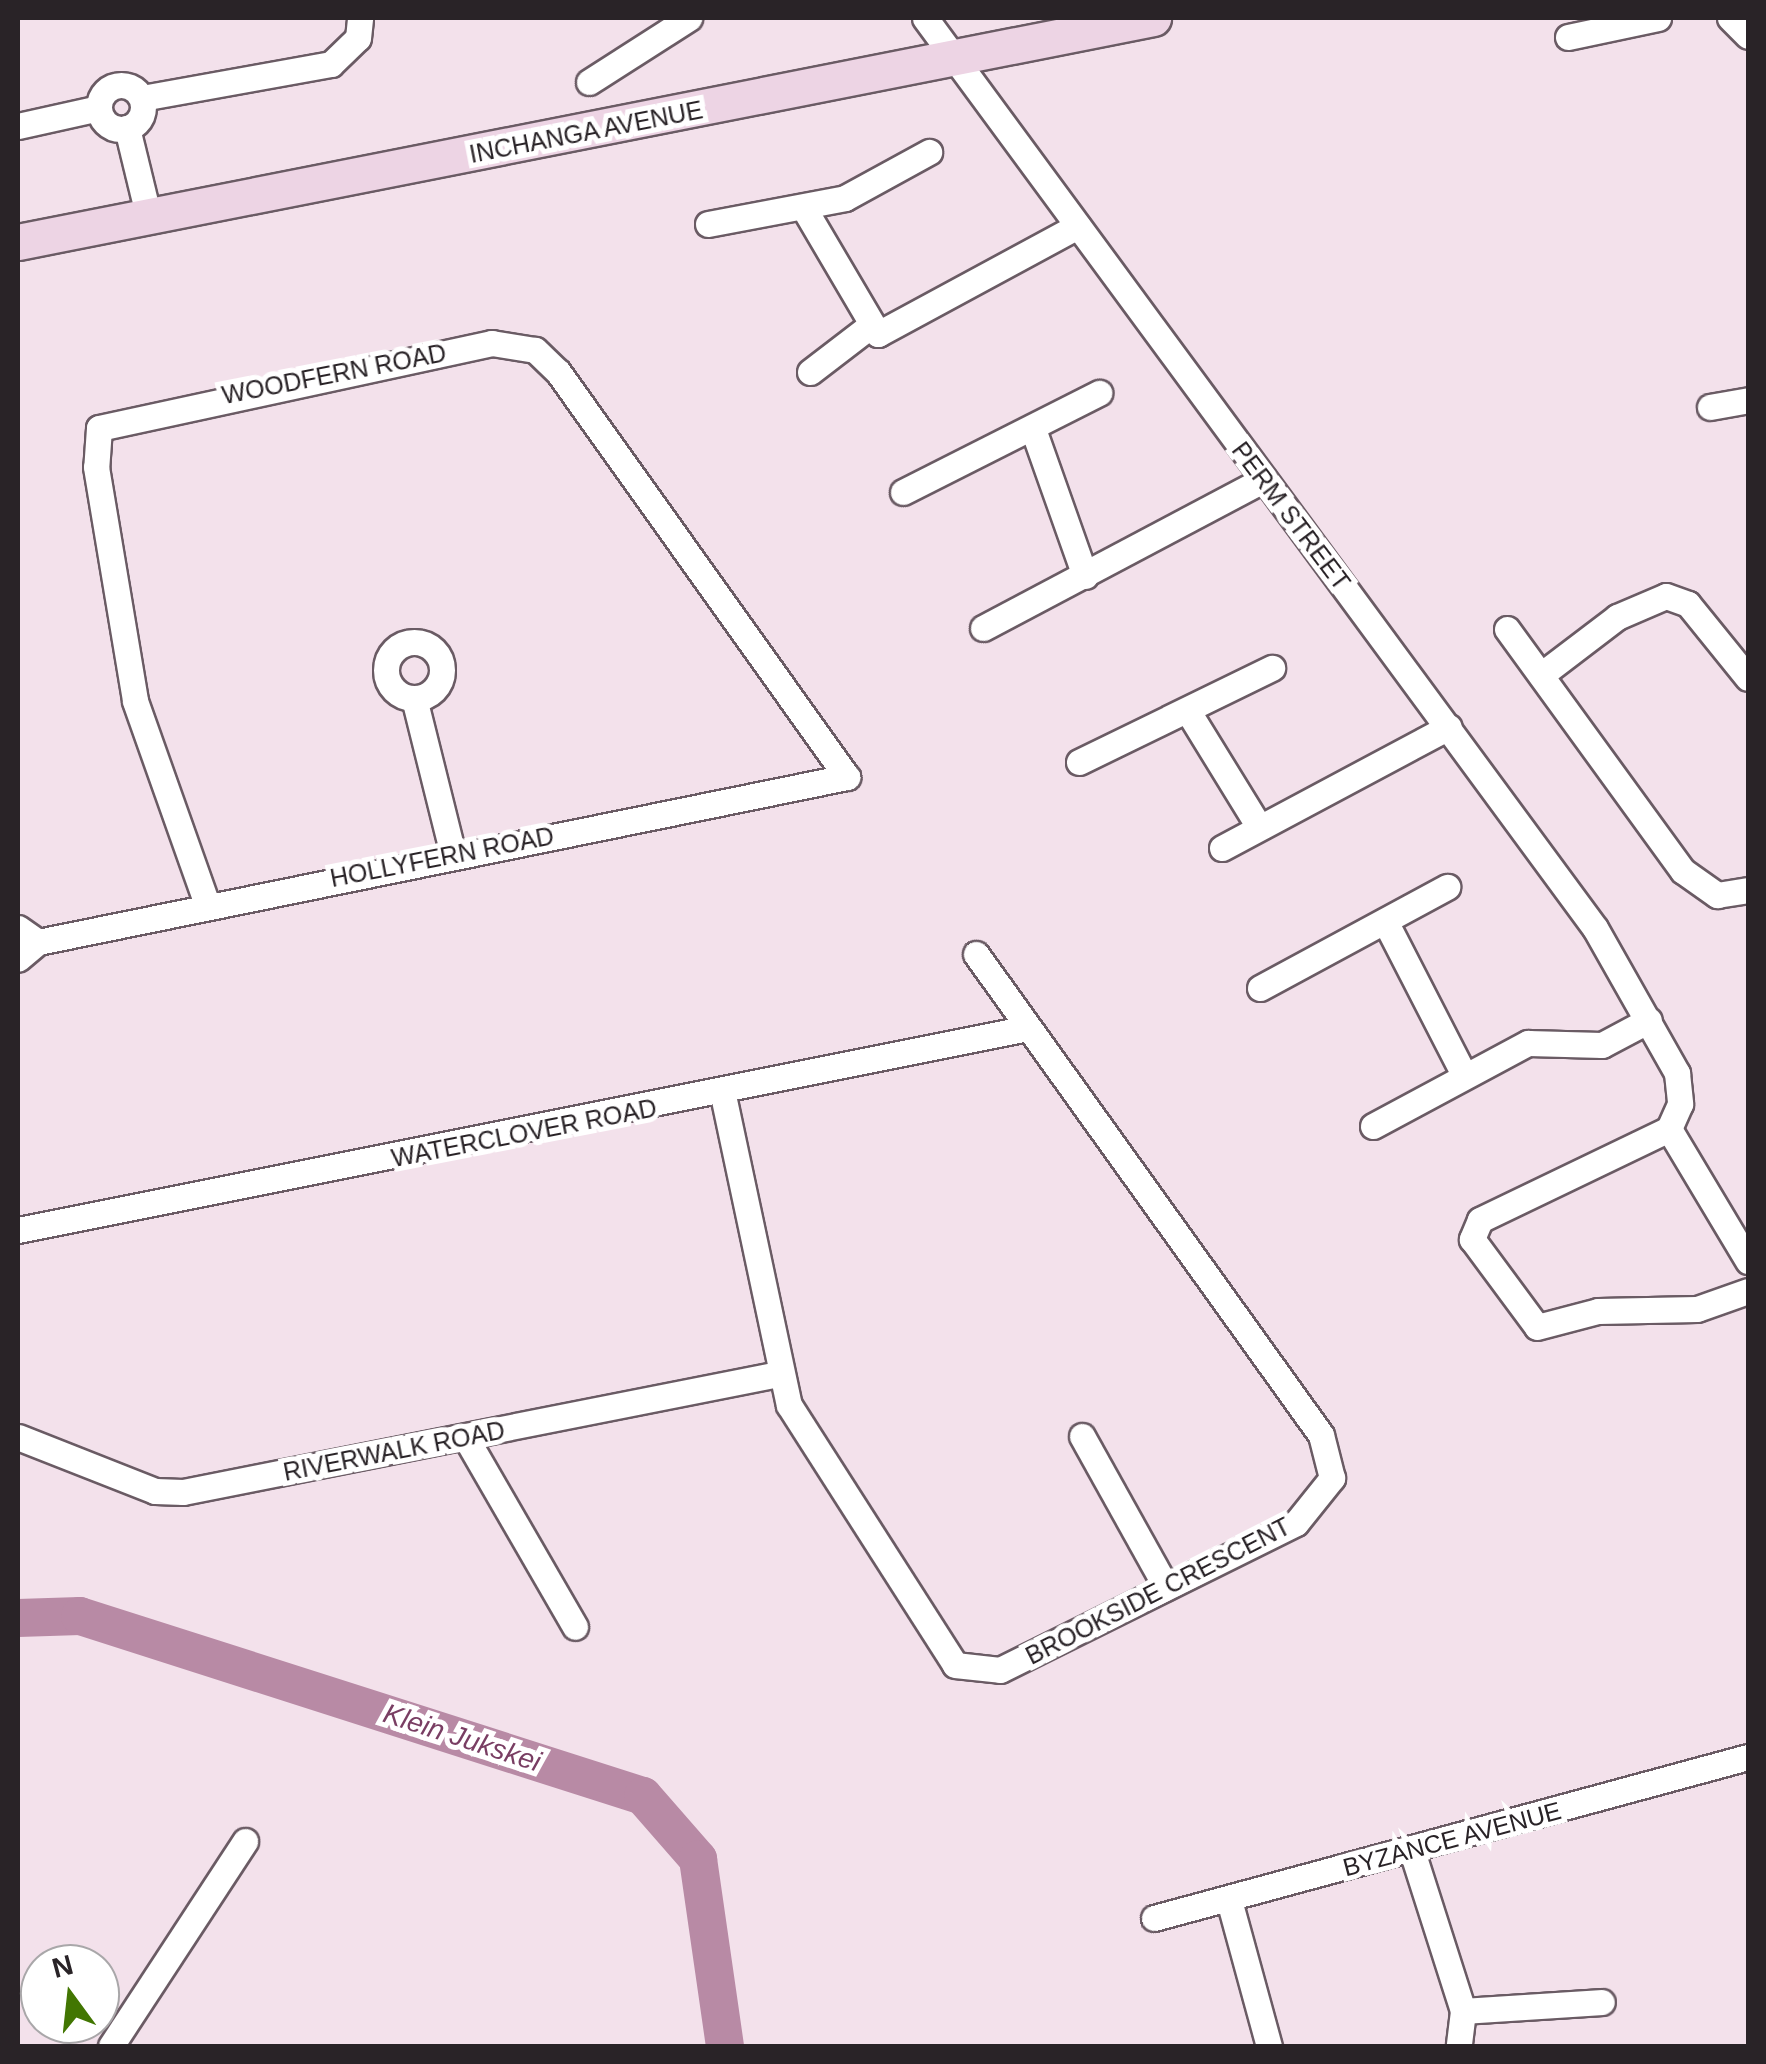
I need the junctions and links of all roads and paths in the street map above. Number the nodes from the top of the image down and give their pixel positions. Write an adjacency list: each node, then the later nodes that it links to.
1 (360, 18): 11 (street)
2 (689, 18): 10 (street)
3 (925, 18): 9 (street, PERM STREET)
4 (1154, 18): 9 (street, INCHANGA AVENUE)
5 (1658, 18): 8 (street)
6 (1730, 18): 7 (street)
7 (1748, 36)
8 (1568, 37)
9 (956, 60): 17 (street, INCHANGA AVENUE); 19 (street, PERM STREET)
10 (589, 82)
11 (142, 98): 12 (street); 14 (street)
12 (99, 108): 13 (street); 14 (street)
13 (18, 126)
14 (127, 128): 17 (street)
15 (929, 152): 16 (street)
16 (805, 210): 18 (street); 21 (street)
17 (149, 218): 20 (street, INCHANGA AVENUE)
18 (708, 224)
19 (1078, 226): 21 (street); 27 (street, PERM STREET)
20 (18, 242)
21 (870, 326): 22 (street)
22 (810, 372)
23 (1099, 394): 26 (street)
24 (1748, 400): 25 (street)
25 (1710, 406)
26 (1033, 429): 28 (street); 29 (street)
27 (1264, 479): 29 (street); 37 (street, PERM STREET)
28 (903, 492)
29 (1085, 576): 30 (street)
30 (983, 628)
31 (1507, 629): 33 (street)
32 (1272, 668): 36 (street)
33 (1541, 675): 34 (street); 44 (street)
34 (1748, 678)
35 (414, 698): 42 (street)
36 (1188, 713): 38 (street); 40 (street)
37 (1450, 728): 40 (street); 51 (street, PERM STREET)
38 (1079, 762)
39 (847, 777): 42 (street, HOLLYFERN ROAD); 45 (street, WOODFERN ROAD)
40 (1259, 827): 41 (street)
41 (1222, 848)
42 (453, 855): 45 (street, HOLLYFERN ROAD)
43 (1447, 887): 46 (street)
44 (1748, 890)
45 (207, 904): 47 (street, HOLLYFERN ROAD)
46 (1385, 921): 50 (street); 53 (street)
47 (23, 926): 49 (street)
48 (976, 954): 52 (street, BROOKSIDE CRESCENT)
49 (18, 960)
50 (1260, 988)
51 (1649, 1020): 53 (street); 56 (street, PERM STREET)
52 (1028, 1028): 54 (street, WATERCLOVER ROAD); 64 (street, BROOKSIDE CRESCENT)
53 (1464, 1076): 55 (street)
54 (723, 1095): 57 (street, WATERCLOVER ROAD); 60 (street, BROOKSIDE CRESCENT)
55 (1373, 1126)
56 (1669, 1130): 58 (street); 59 (street)
57 (18, 1230)
58 (1748, 1261)
59 (1748, 1290)
60 (778, 1374): 63 (street, RIVERWALK ROAD); 64 (street, BROOKSIDE CRESCENT)
61 (1082, 1436): 64 (street)
62 (18, 1437): 63 (street, RIVERWALK ROAD)
63 (466, 1438): 65 (street)
64 (1166, 1587)
65 (575, 1626)
66 (1748, 1756): 68 (street, BYZANCE AVENUE)
67 (244, 1840): 73 (street)
68 (1412, 1850): 69 (street, BYZANCE AVENUE); 72 (street)
69 (1229, 1900): 70 (street, BYZANCE AVENUE); 74 (street)
70 (1154, 1918)
71 (1602, 2002): 72 (street)
72 (1463, 2012): 75 (street)
73 (112, 2046)
74 (1268, 2046)
75 (1459, 2046)

